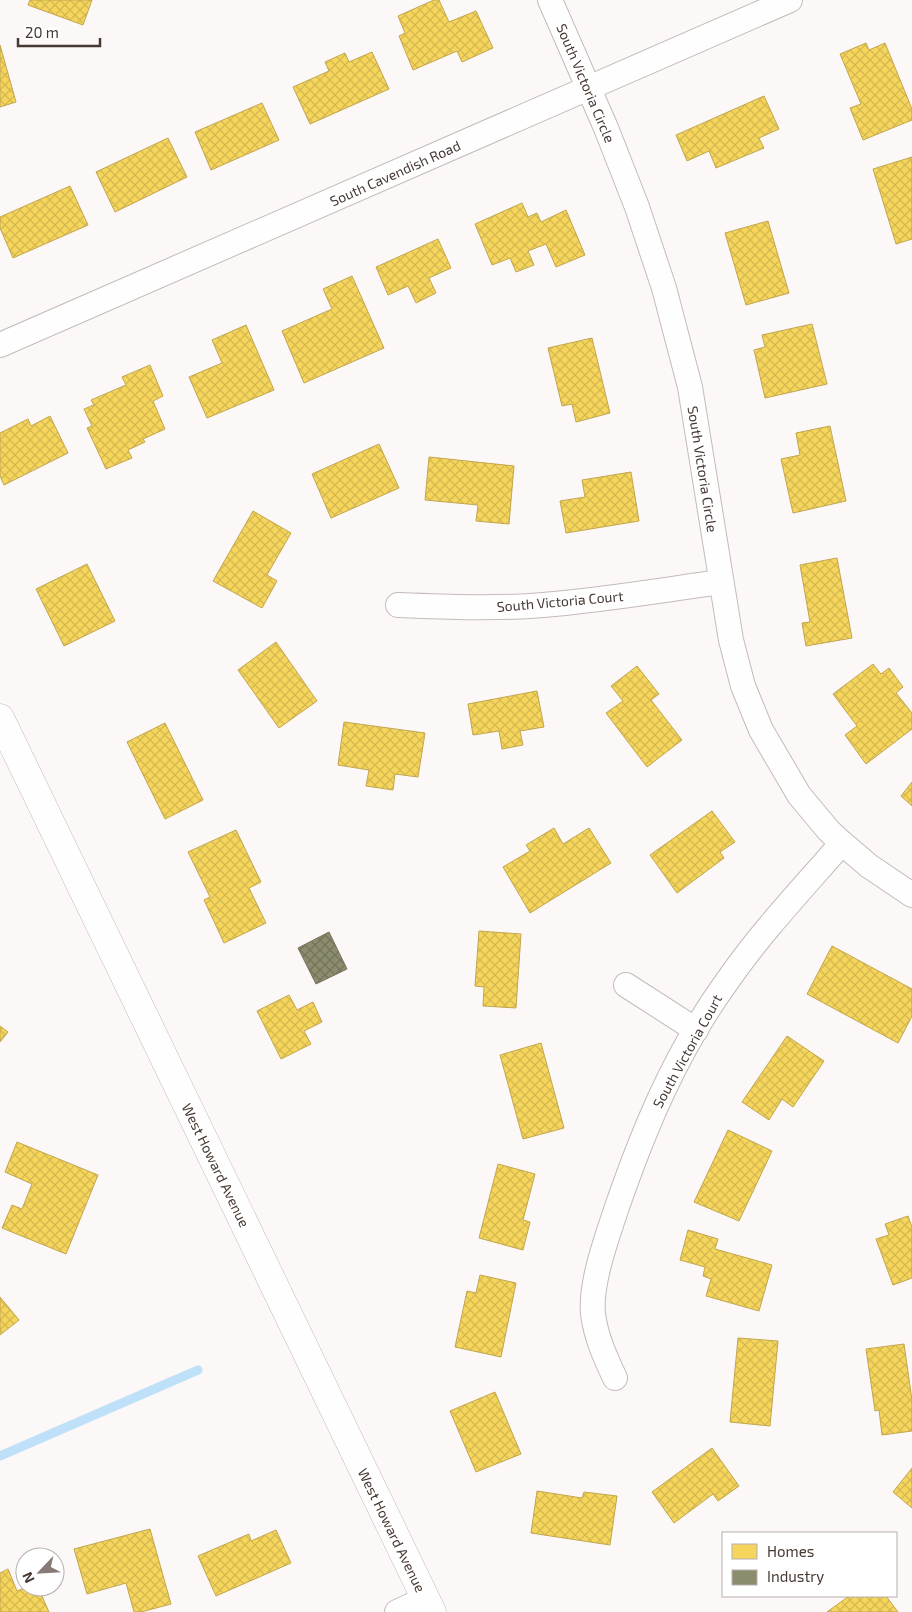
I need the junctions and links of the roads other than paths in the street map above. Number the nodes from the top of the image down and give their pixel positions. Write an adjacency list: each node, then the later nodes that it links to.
1 (550, 0): 3 (street, South Victoria Circle)
2 (790, 0): 3 (street, South Cavendish Road)
3 (589, 89): 4 (street, South Cavendish Road); 5 (street, South Victoria Circle)
4 (0, 345)
5 (721, 582): 6 (street, South Victoria Court); 8 (street, South Victoria Circle)
6 (398, 605)
7 (0, 718): 13 (street, West Howard Avenue)
8 (842, 843): 9 (street, South Victoria Circle); 11 (street, South Victoria Court)
9 (912, 895)
10 (626, 984): 11 (street)
11 (696, 1030): 12 (street, South Victoria Court)
12 (615, 1378)
13 (429, 1605): 14 (street)
14 (397, 1612)

